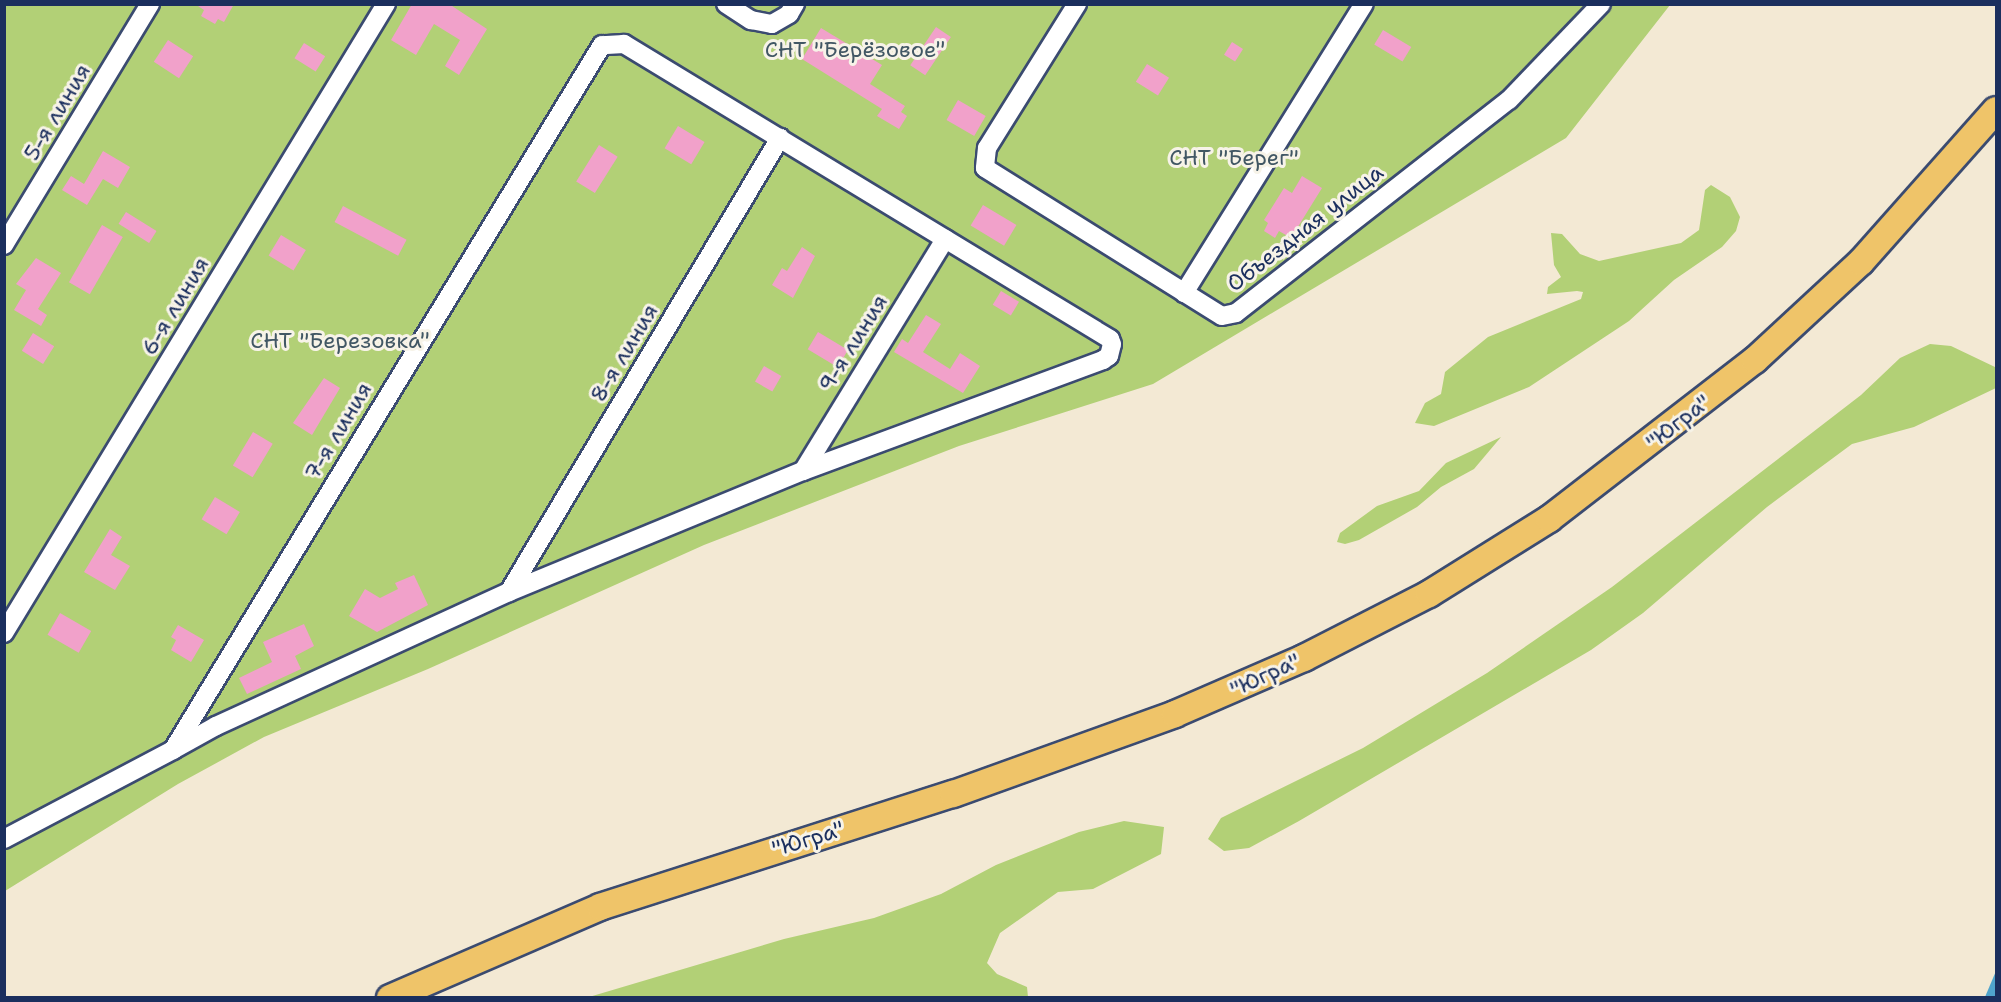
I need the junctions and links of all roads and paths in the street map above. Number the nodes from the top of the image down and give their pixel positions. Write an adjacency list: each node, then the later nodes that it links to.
1 (150, 4): 11 (street, 5-я линия)
2 (386, 4): 15 (street, 6-я линия)
3 (726, 4): 4 (street)
4 (795, 4)
5 (1077, 4): 12 (street, Объездная улица)
6 (1364, 4): 12 (street)
7 (1601, 4): 12 (street, Объездная улица)
8 (1996, 110): 18 (highway, "Югра")
9 (780, 138): 10 (street); 14 (street, 8-я линия); 16 (street, 7-я линия)
10 (945, 239): 13 (street, 9-я линия); 13 (street)
11 (4, 245)
12 (1184, 294)
13 (803, 471): 14 (street)
14 (509, 592): 16 (street)
15 (4, 633)
16 (173, 750): 17 (street)
17 (4, 839)
18 (390, 998)

